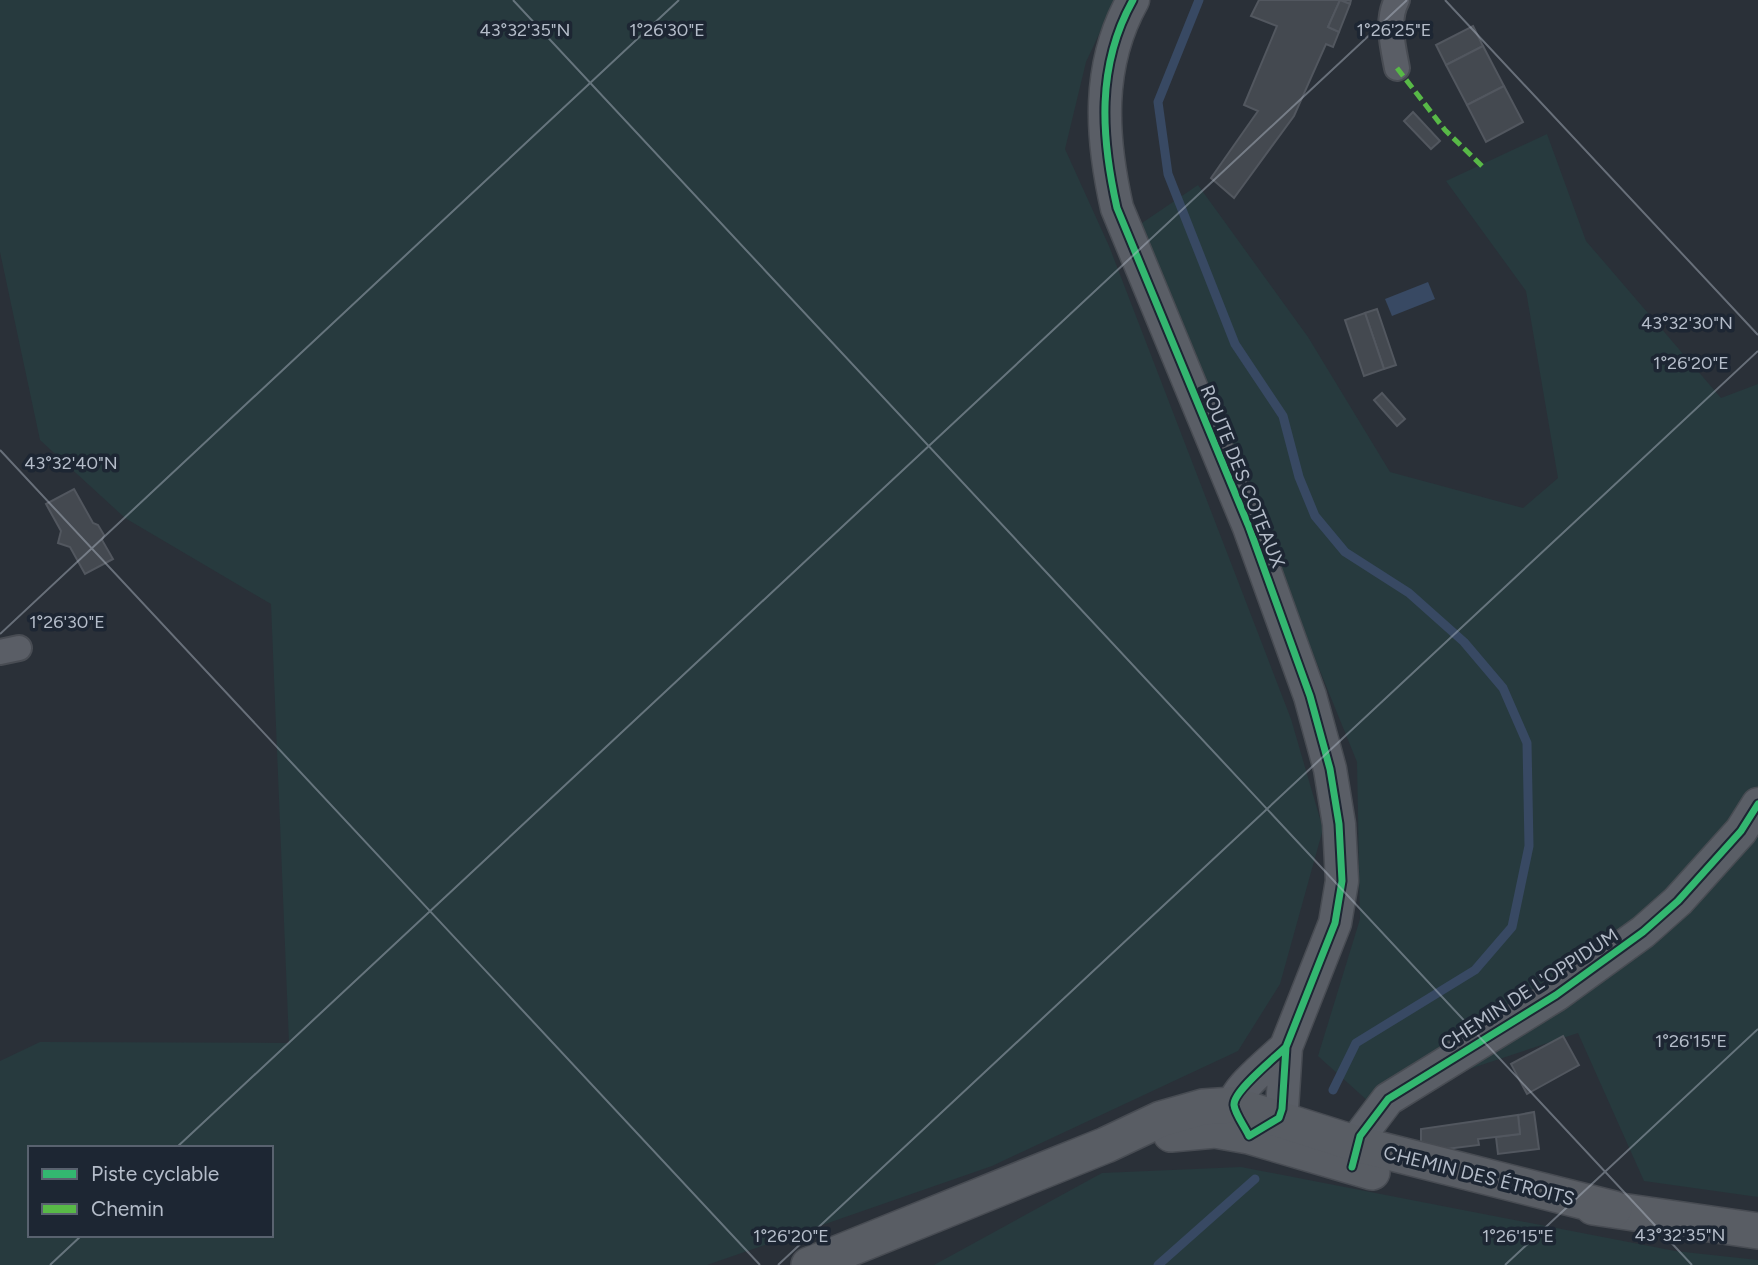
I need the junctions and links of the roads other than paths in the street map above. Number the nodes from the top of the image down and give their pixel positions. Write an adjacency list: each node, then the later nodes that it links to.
1 (1133, 0): 5 (street, ROUTE DES COTEAUX)
2 (1396, 0): 3 (street)
3 (1396, 68)
4 (1758, 804): 8 (street, CHEMIN DE L'OPPIDUM)
5 (1286, 1047): 6 (street, ROUTE DES COTEAUX); 7 (street, ROUTE DES COTEAUX)
6 (1279, 1118): 7 (main road, CHEMIN DES ÉTROITS); 8 (main road, CHEMIN DES ÉTROITS)
7 (1242, 1120): 8 (main road, CHEMIN DES ÉTROITS); 10 (main road, CHEMIN DES ÉTROITS)
8 (1354, 1155): 9 (main road, CHEMIN DES ÉTROITS)
9 (1758, 1231)
10 (809, 1265)

